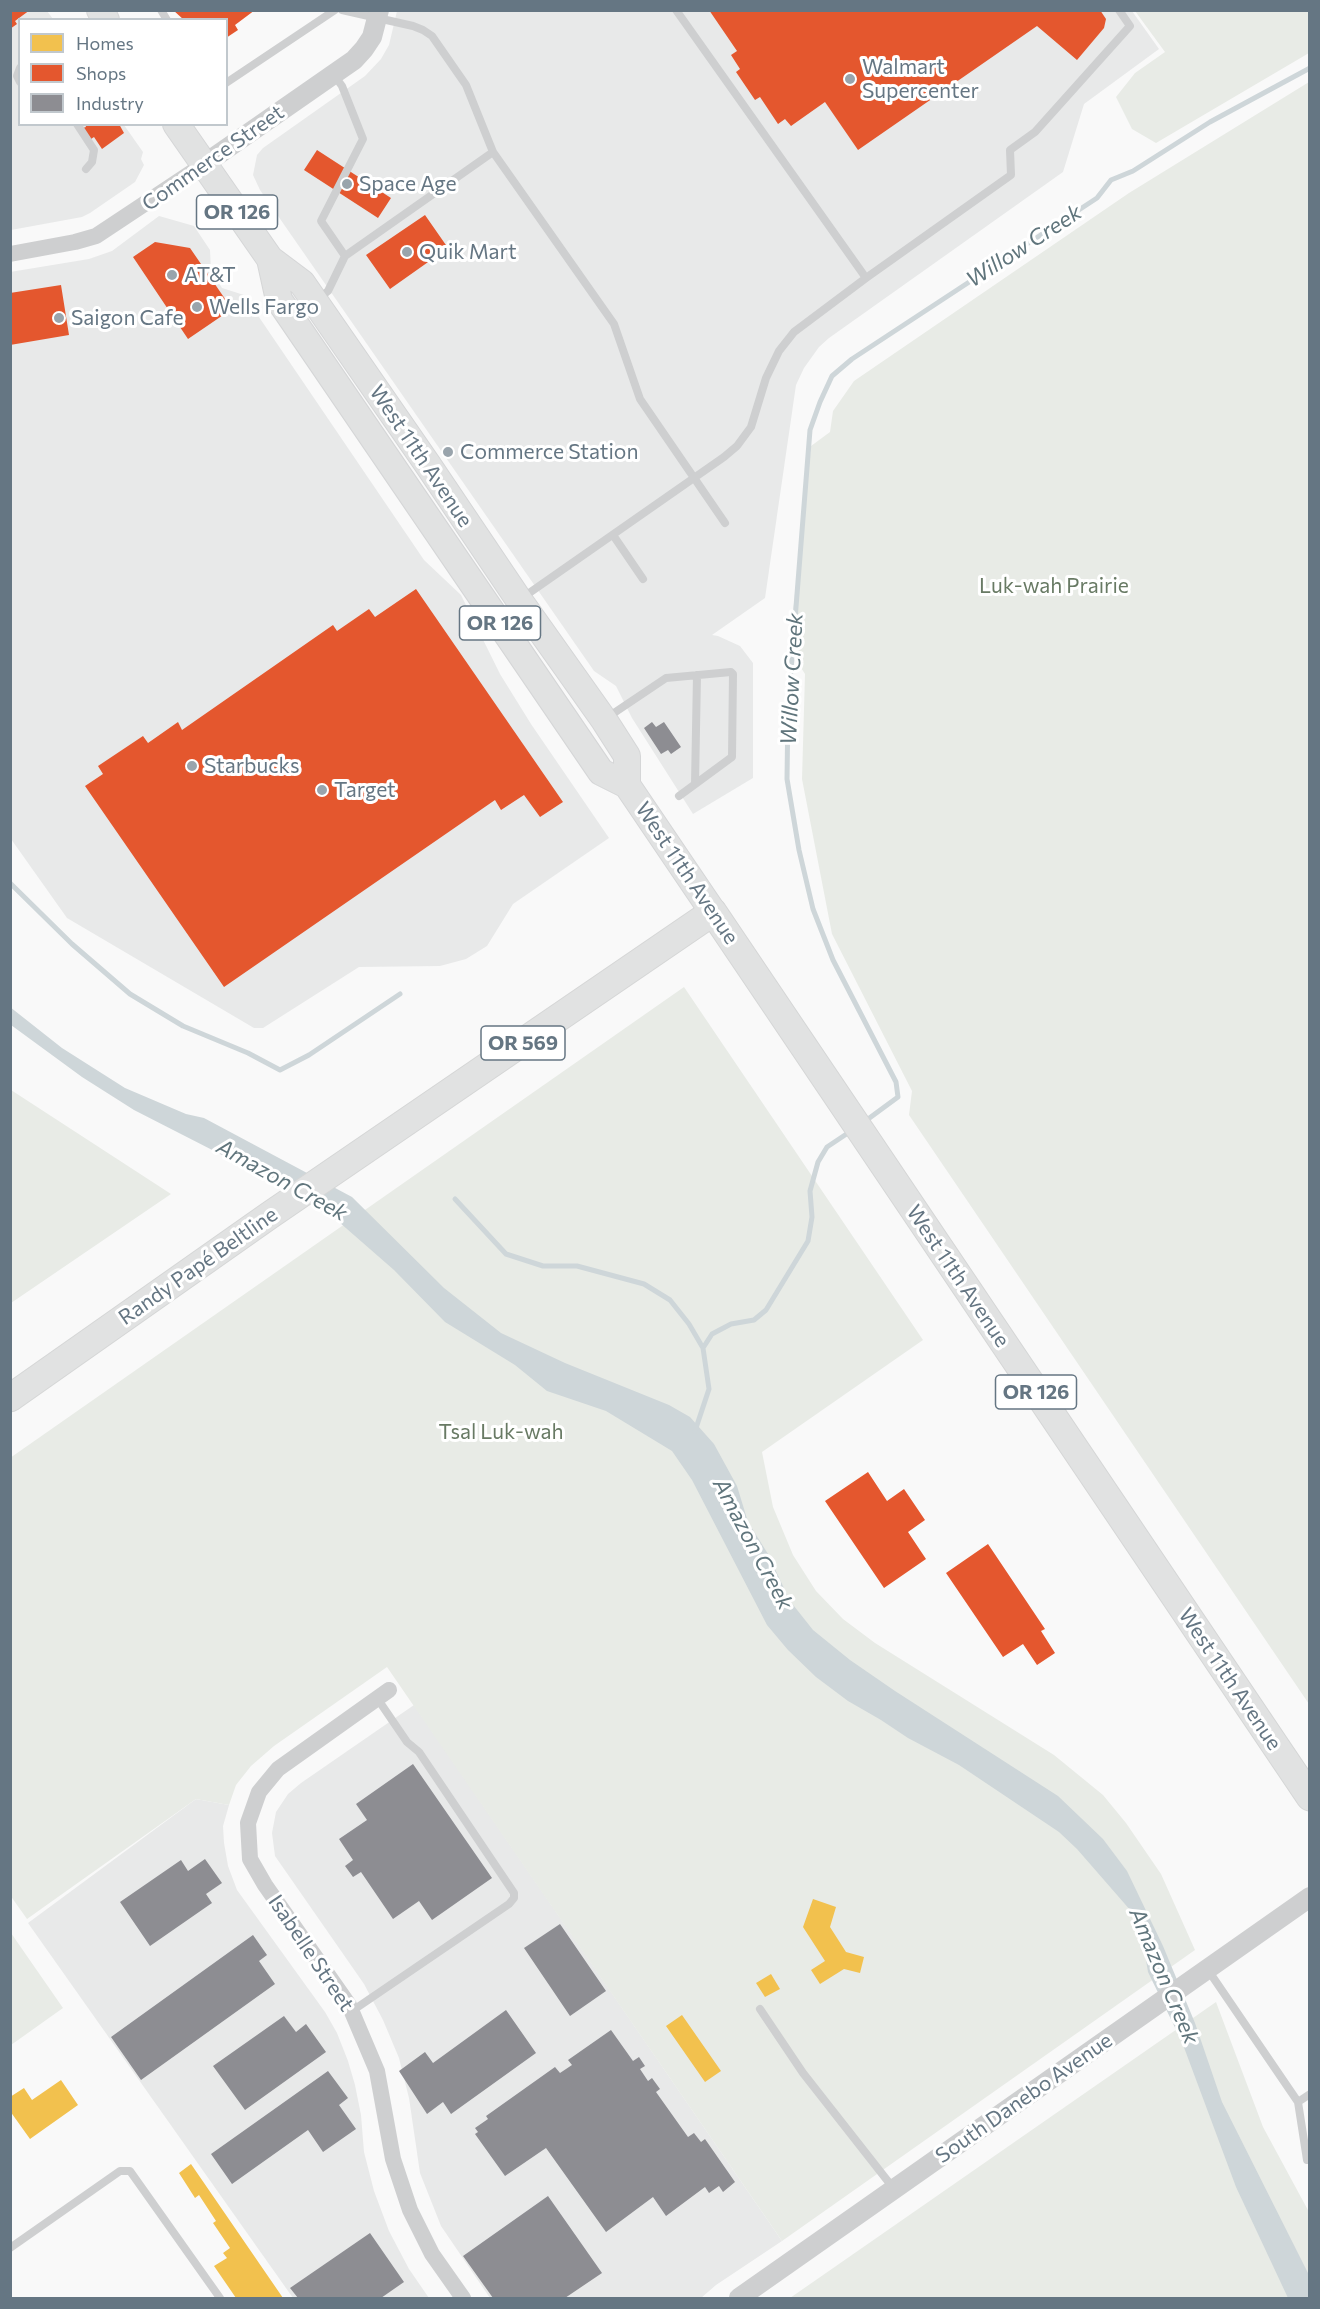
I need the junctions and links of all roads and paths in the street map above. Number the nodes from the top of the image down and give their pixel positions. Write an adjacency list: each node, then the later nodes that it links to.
1 (335, 10): 7 (lane)
2 (342, 10): 5 (lane)
3 (676, 10): 16 (lane)
4 (1119, 10): 16 (lane)
5 (378, 15): 6 (street, Commerce Street); 10 (lane)
6 (334, 74): 11 (street, Commerce Street); 14 (lane)
7 (228, 82)
8 (78, 126): 12 (lane)
9 (177, 126): 11 (main road, West 11th Avenue / OR 126)
10 (494, 152): 14 (lane); 18 (lane)
11 (203, 165): 13 (street, Commerce Street); 15 (main road, West 11th Avenue / OR 126)
12 (86, 169)
13 (10, 254)
14 (345, 256): 17 (lane)
15 (270, 259): 17 (main road, West 11th Avenue / OR 126); 20 (main road, West 11th Avenue / OR 126)
16 (866, 278): 18 (lane)
17 (314, 302): 23 (main road, West 11th Avenue / OR 126)
18 (694, 478): 19 (lane); 21 (lane)
19 (725, 523)
20 (438, 532): 23 (main road); 27 (main road, West 11th Avenue / OR 126)
21 (613, 535): 22 (lane); 23 (lane)
22 (644, 579)
23 (512, 591): 25 (main road, West 11th Avenue / OR 126)
24 (697, 675): 25 (lane); 26 (lane); 26 (lane)
25 (604, 720): 27 (main road, West 11th Avenue / OR 126)
26 (695, 784): 28 (lane)
27 (627, 785): 29 (main road, West 11th Avenue / OR 126)
28 (679, 796)
29 (713, 912): 30 (highway, Randy Papé Beltline / OR 569); 32 (highway, West 11th Avenue / OR 126)
30 (10, 1398)
31 (383, 1694): 36 (street, Isabelle Street); 36 (lane)
32 (1310, 1797)
33 (1310, 1897): 34 (street, South Danebo Avenue)
34 (1203, 1973): 38 (lane); 40 (street, South Danebo Avenue)
35 (760, 2009): 40 (lane)
36 (351, 2011): 43 (street, Isabelle Street)
37 (1310, 2094): 38 (lane)
38 (1298, 2102): 39 (lane)
39 (1307, 2160)
40 (895, 2189): 44 (street, South Danebo Avenue)
41 (10, 2247): 42 (lane)
42 (220, 2298)
43 (463, 2298)
44 (739, 2298)

